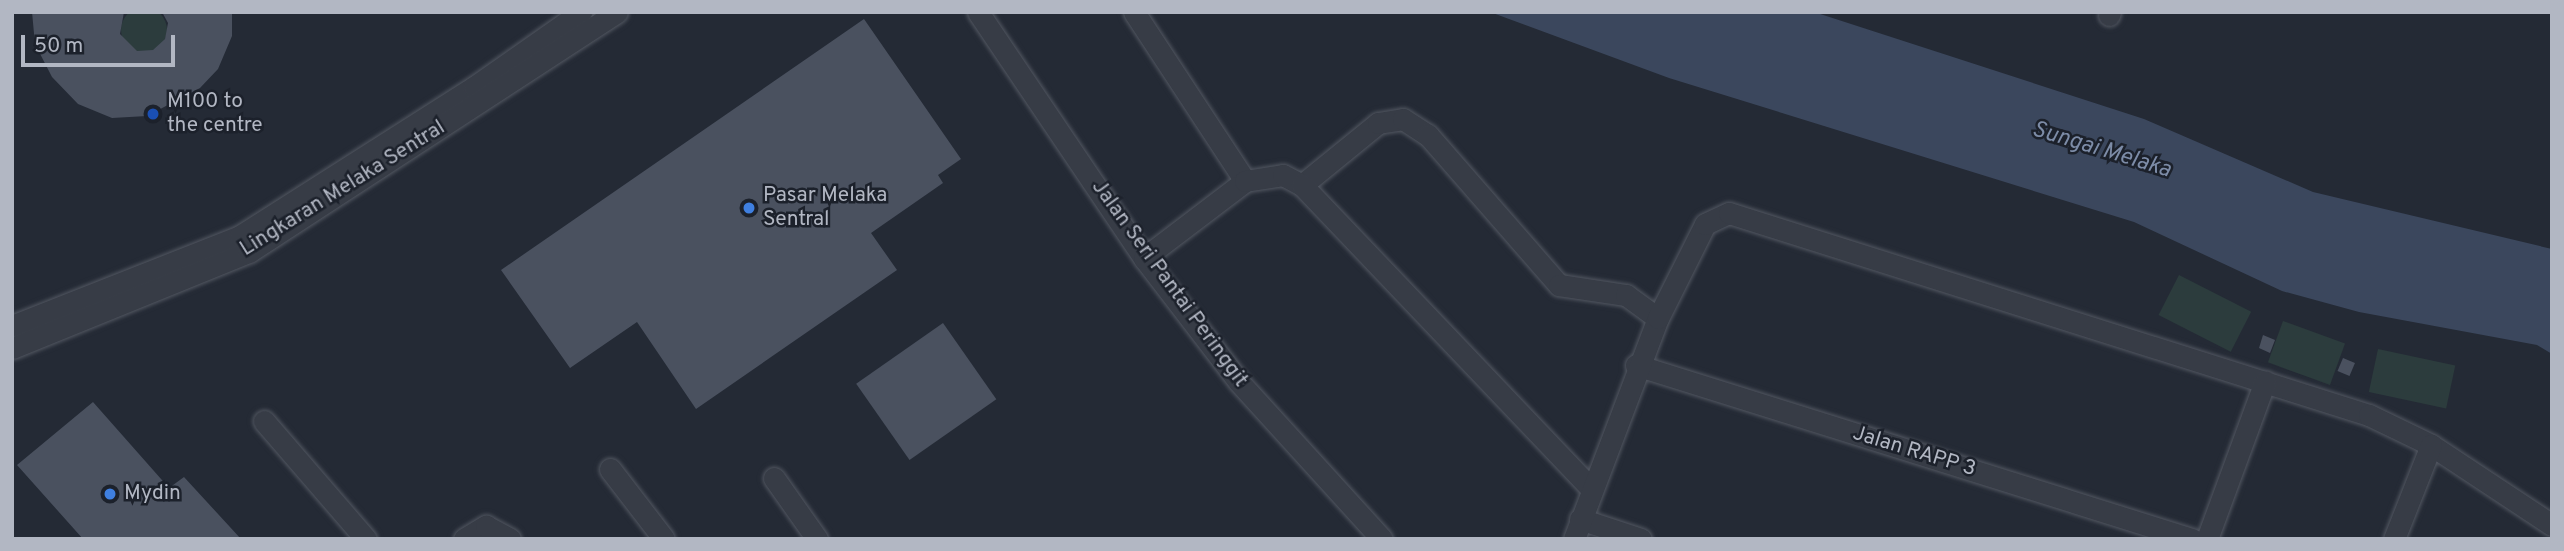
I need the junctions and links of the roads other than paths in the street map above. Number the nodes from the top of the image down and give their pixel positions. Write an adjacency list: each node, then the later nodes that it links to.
1 (580, 12): 9 (street, Lingkaran Melaka Sentral)
2 (617, 12): 10 (street, Lingkaran Melaka Sentral)
3 (978, 12): 7 (street, Jalan Seri Pantai Peringgit)
4 (1134, 12): 5 (street)
5 (1245, 181): 6 (street); 7 (street)
6 (1302, 185): 8 (street); 17 (street)
7 (1144, 258): 25 (street, Jalan Seri Pantai Peringgit)
8 (1658, 318): 11 (street); 12 (street)
9 (12, 326)
10 (12, 348)
11 (1636, 365): 17 (street); 27 (street, Jalan RAPP 3)
12 (2265, 381): 14 (street); 28 (street)
13 (264, 421): 20 (street)
14 (2431, 445): 18 (street); 29 (street)
15 (610, 469): 23 (street)
16 (774, 478): 24 (street)
17 (1590, 487): 19 (street)
18 (2552, 525)
19 (1577, 529): 26 (street)
20 (366, 539)
21 (464, 539): 22 (street)
22 (510, 539)
23 (664, 539)
24 (817, 539)
25 (1382, 539)
26 (1641, 539)
27 (2192, 539)
28 (2207, 539)
29 (2394, 539)

